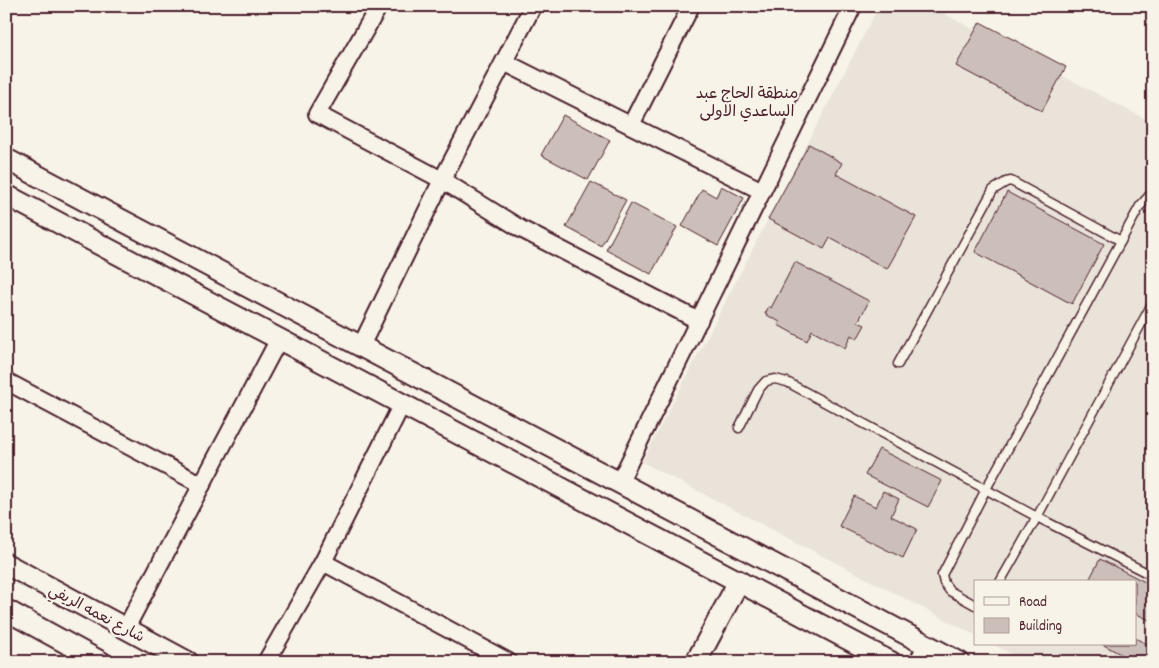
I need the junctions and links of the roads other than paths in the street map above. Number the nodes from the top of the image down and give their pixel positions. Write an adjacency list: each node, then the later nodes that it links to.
1 (379, 6): 8 (street)
2 (533, 6): 5 (street)
3 (691, 6): 6 (street)
4 (853, 6): 9 (street)
5 (504, 62): 6 (street); 8 (street)
6 (630, 125): 9 (street)
7 (6, 159): 16 (street)
8 (442, 180): 14 (street); 16 (street)
9 (762, 191): 14 (street)
10 (1153, 194): 12 (lane)
11 (6, 195): 15 (street)
12 (1121, 240): 17 (lane); 23 (lane)
13 (1153, 302): 24 (lane)
14 (698, 321): 21 (street)
15 (279, 339): 19 (street); 22 (street)
16 (361, 346): 21 (street)
17 (898, 364)
18 (6, 382): 22 (street)
19 (402, 404): 25 (street); 29 (street)
20 (739, 428): 23 (lane)
21 (619, 483): 33 (street)
22 (202, 485): 32 (street)
23 (986, 489): 24 (lane); 30 (lane)
24 (1037, 517): 27 (lane); 28 (lane)
25 (323, 562): 38 (street); 39 (street)
26 (6, 564): 32 (street, شارع نعمه الريفي)
27 (1153, 576)
28 (1001, 580)
29 (739, 581): 35 (street); 40 (street)
30 (974, 604)
31 (6, 610): 34 (street)
32 (126, 628): 37 (street, شارع نعمه الريفي)
33 (924, 654): 42 (street)
34 (78, 656): 36 (street)
35 (866, 656): 41 (street)
36 (101, 662)
37 (188, 662)
38 (266, 662)
39 (509, 662)
40 (696, 662)
41 (891, 662)
42 (959, 662)

